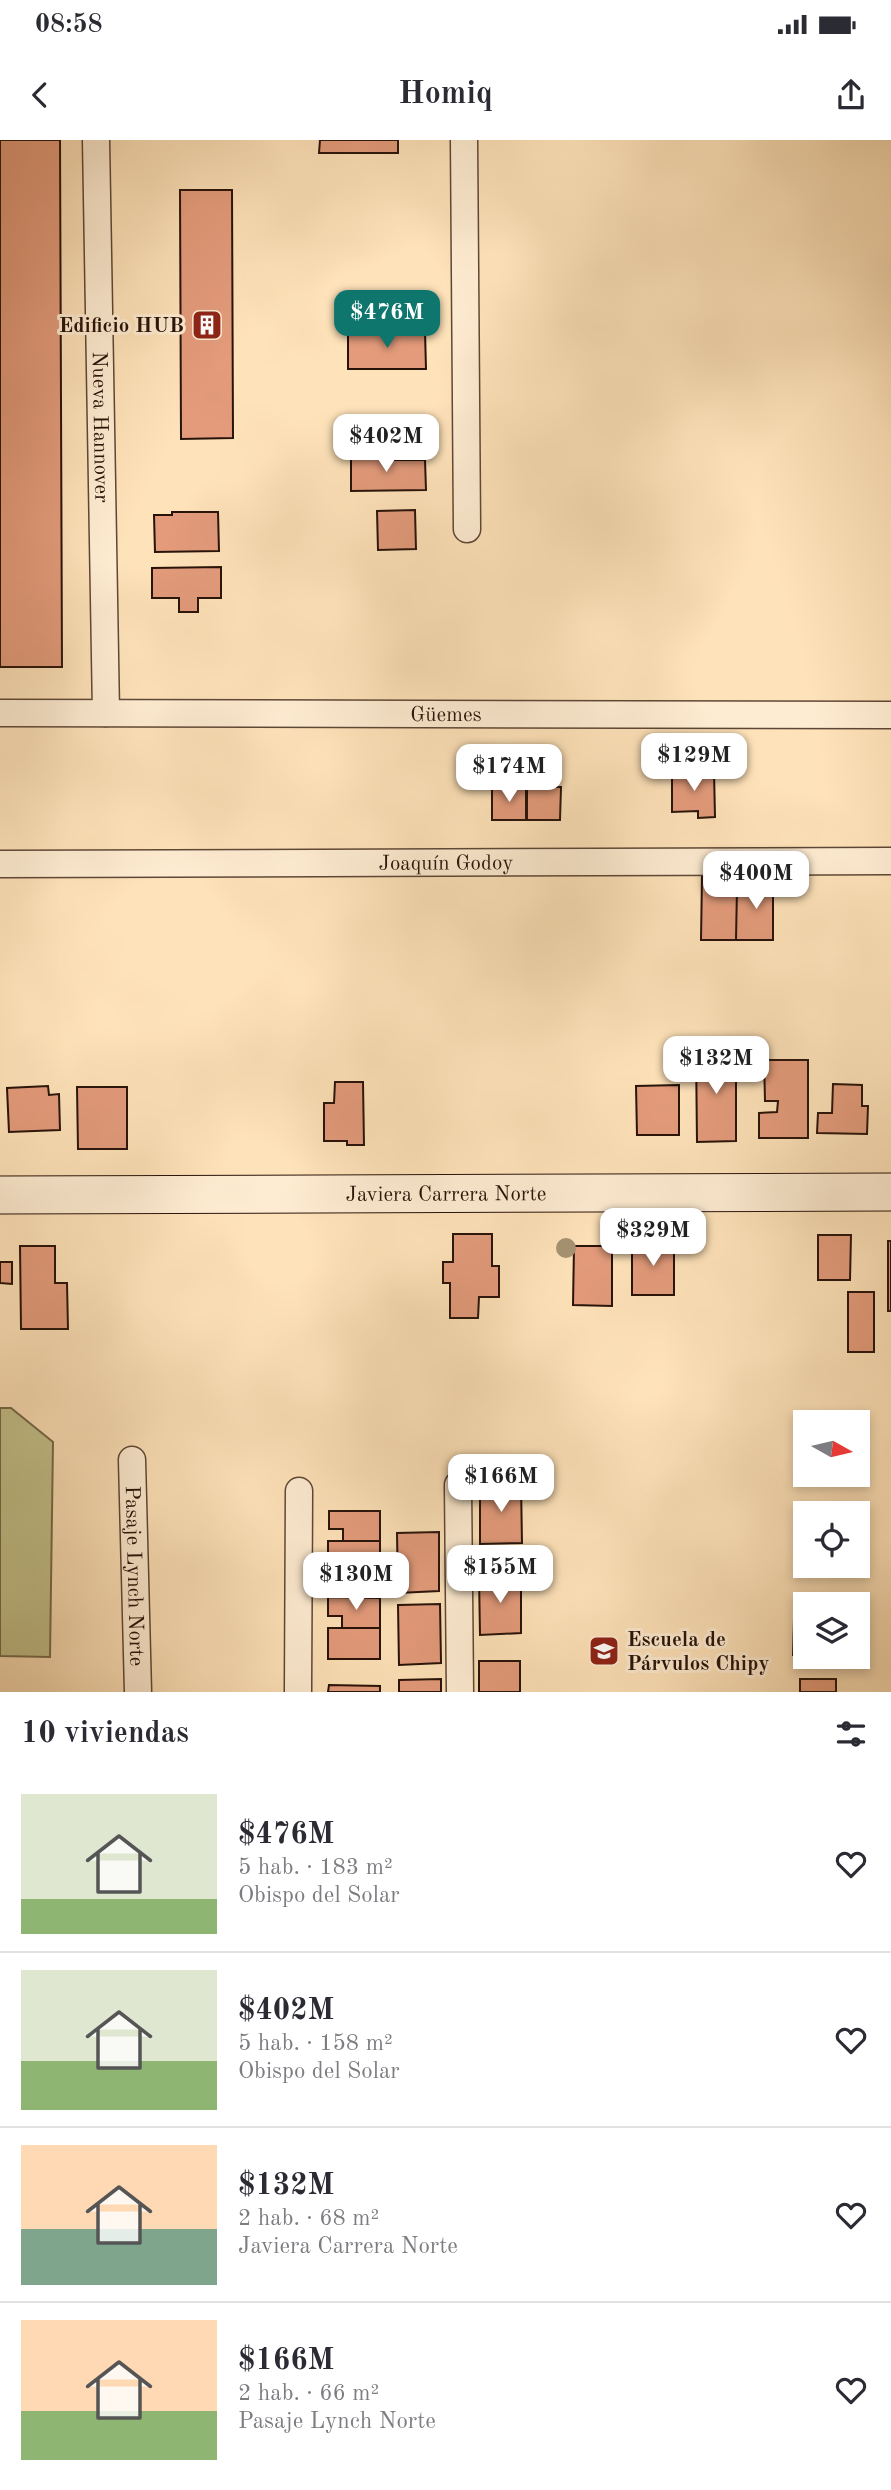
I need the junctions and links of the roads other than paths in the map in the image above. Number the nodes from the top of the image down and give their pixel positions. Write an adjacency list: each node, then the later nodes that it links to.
1 (96, 140): 5 (street, Nueva Hannover)
2 (464, 140): 3 (street)
3 (467, 529)
4 (0, 713): 5 (street, Güemes)
5 (106, 713): 6 (street, Güemes)
6 (891, 715)
7 (891, 861): 8 (street, Joaquín Godoy)
8 (0, 864)
9 (891, 1192): 10 (street, Javiera Carrera Norte)
10 (0, 1195)
11 (132, 1460): 14 (street, Pasaje Lynch Norte)
12 (458, 1485): 16 (street)
13 (299, 1491): 15 (street)
14 (138, 1692)
15 (298, 1692)
16 (460, 1692)

